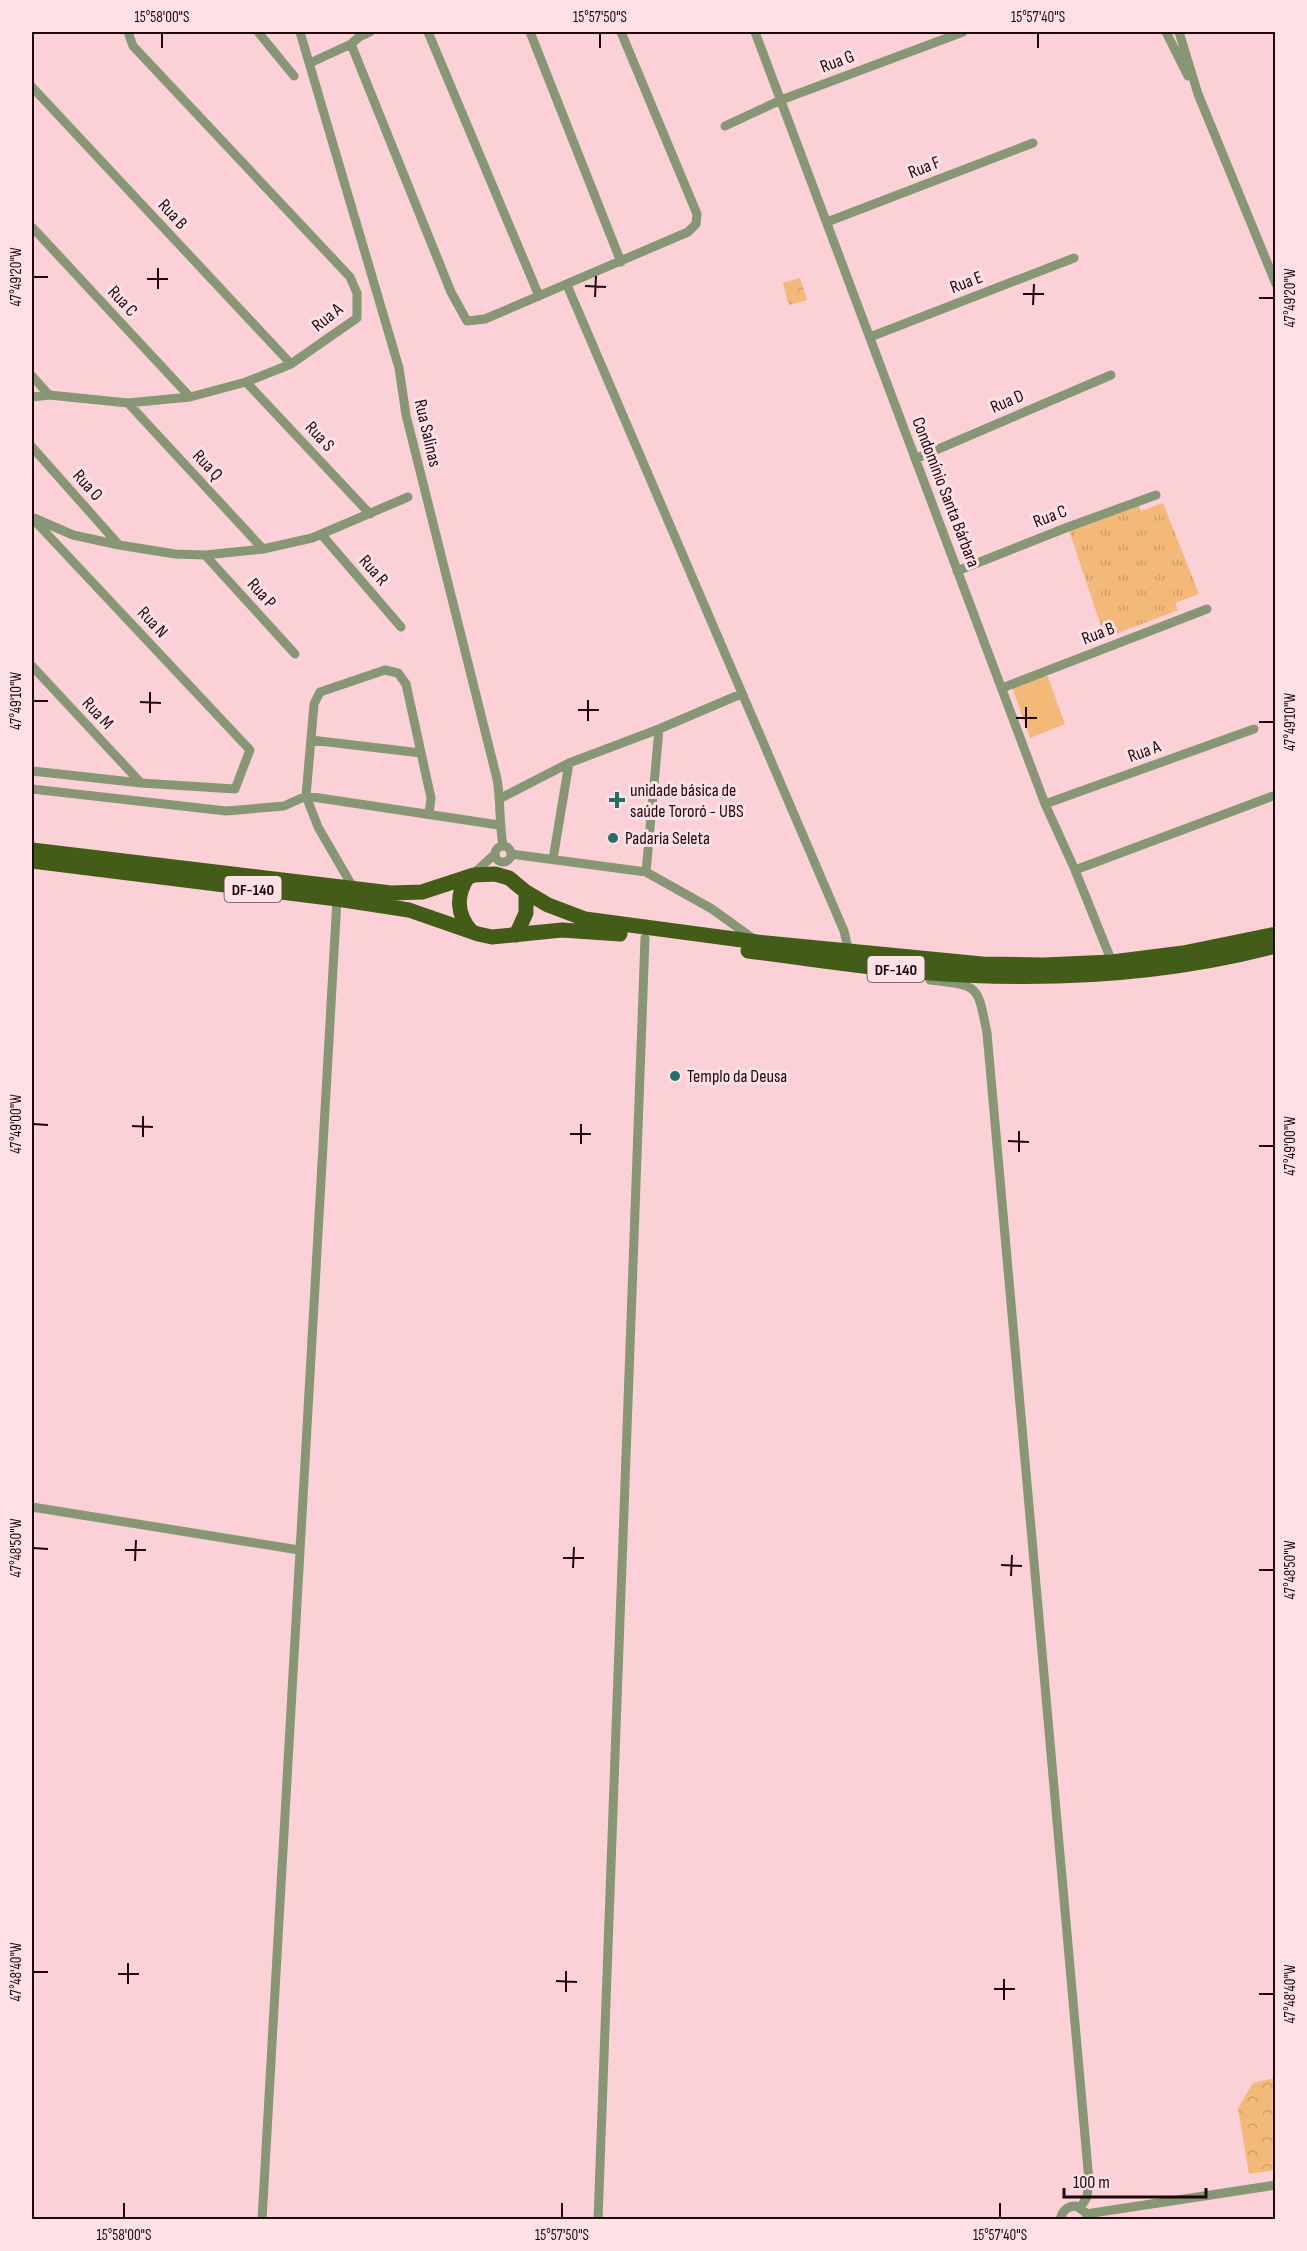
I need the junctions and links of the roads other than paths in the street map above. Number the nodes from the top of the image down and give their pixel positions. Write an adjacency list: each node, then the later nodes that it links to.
1 (128, 32): 28 (street, Rua A)
2 (258, 32): 14 (street)
3 (300, 32): 13 (street, Rua Salinas)
4 (370, 32): 12 (street)
5 (428, 32): 26 (street)
6 (530, 32): 23 (street)
7 (621, 32): 23 (street)
8 (755, 32): 17 (street, Condomínio Santa Bárbara)
9 (963, 32): 17 (street, Rua G)
10 (1166, 32): 16 (street)
11 (1179, 32): 16 (street)
12 (356, 38): 13 (street); 26 (street)
13 (310, 63): 63 (street, Rua Salinas)
14 (294, 76)
15 (32, 87): 28 (street, Rua B)
16 (1198, 94): 24 (street)
17 (781, 100): 18 (street, Rua G); 20 (street, Condomínio Santa Bárbara)
18 (725, 126)
19 (1034, 143): 20 (street, Rua F)
20 (827, 222): 27 (street, Condomínio Santa Bárbara)
21 (32, 227): 34 (street, Rua C)
22 (1074, 258): 27 (street, Rua E)
23 (621, 262): 25 (street)
24 (1275, 284)
25 (567, 285): 26 (street); 52 (street)
26 (539, 296)
27 (870, 337): 37 (street, Condomínio Santa Bárbara)
28 (291, 364): 31 (street, Rua A)
29 (1111, 375): 37 (street, Rua D)
30 (32, 376): 32 (street)
31 (246, 382): 34 (street, Rua A); 40 (street, Rua S)
32 (50, 395): 33 (street, Rua A); 35 (street, Rua A)
33 (32, 397)
34 (190, 398): 35 (street, Rua A)
35 (128, 403): 44 (street, Rua Q)
36 (32, 447): 43 (street, Rua O)
37 (915, 459): 46 (street, Condomínio Santa Bárbara)
38 (1156, 495): 46 (street, Rua C)
39 (408, 497): 40 (street)
40 (370, 514): 42 (street)
41 (32, 517): 43 (street); 59 (street, Rua N)
42 (321, 534): 44 (street); 48 (street, Rua R)
43 (119, 545): 45 (street)
44 (264, 549): 45 (street)
45 (205, 555): 49 (street, Rua P)
46 (957, 571): 51 (street, Condomínio Santa Bárbara)
47 (1207, 609): 51 (street, Rua B)
48 (401, 627)
49 (295, 654)
50 (32, 666): 59 (street, Rua M)
51 (1002, 688): 64 (street, Condomínio Santa Bárbara)
52 (741, 694): 53 (street); 85 (street)
53 (659, 729): 57 (street); 74 (street)
54 (1254, 729): 64 (street, Rua A)
55 (311, 740): 56 (street); 56 (street); 61 (street)
56 (421, 753): 65 (street)
57 (569, 763): 63 (street); 71 (street)
58 (32, 771): 59 (street)
59 (141, 783)
60 (32, 789): 61 (street)
61 (306, 796): 65 (street); 77 (street)
62 (1273, 796): 73 (street)
63 (501, 798): 66 (street, Rua Salinas)
64 (1045, 804): 73 (street, Condomínio Santa Bárbara)
65 (429, 814): 66 (street)
66 (499, 825): 67 (street, Rua Salinas)
67 (503, 846): 69 (street); 70 (street)
68 (32, 850): 77 (main road, DF-140)
69 (495, 854): 70 (street); 75 (street)
70 (510, 857): 71 (street); 76 (street)
71 (554, 859): 74 (street)
72 (32, 861): 78 (main road, DF-140)
73 (1075, 870): 86 (street, Condomínio Santa Bárbara)
74 (646, 872): 83 (street)
75 (467, 878): 76 (main road, DF-140); 77 (main road, DF-140); 79 (main road)
76 (521, 887): 81 (main road); 83 (main road, DF-140)
77 (354, 889)
78 (337, 899): 79 (main road, DF-140); 89 (street)
79 (471, 931): 81 (main road, DF-140)
80 (1275, 934): 86 (main road, DF-140)
81 (516, 935): 82 (main road, DF-140)
82 (645, 938): 87 (main road, DF-140); 93 (street)
83 (757, 942): 85 (main road, DF-140)
84 (1275, 946): 87 (main road, DF-140)
85 (849, 952): 86 (main road, DF-140)
86 (1112, 962)
87 (919, 972): 91 (street)
88 (32, 1507): 89 (street)
89 (299, 1550): 92 (street)
90 (1275, 2185): 91 (street)
91 (1085, 2214): 94 (street)
92 (262, 2220)
93 (598, 2220)
94 (1060, 2220)

